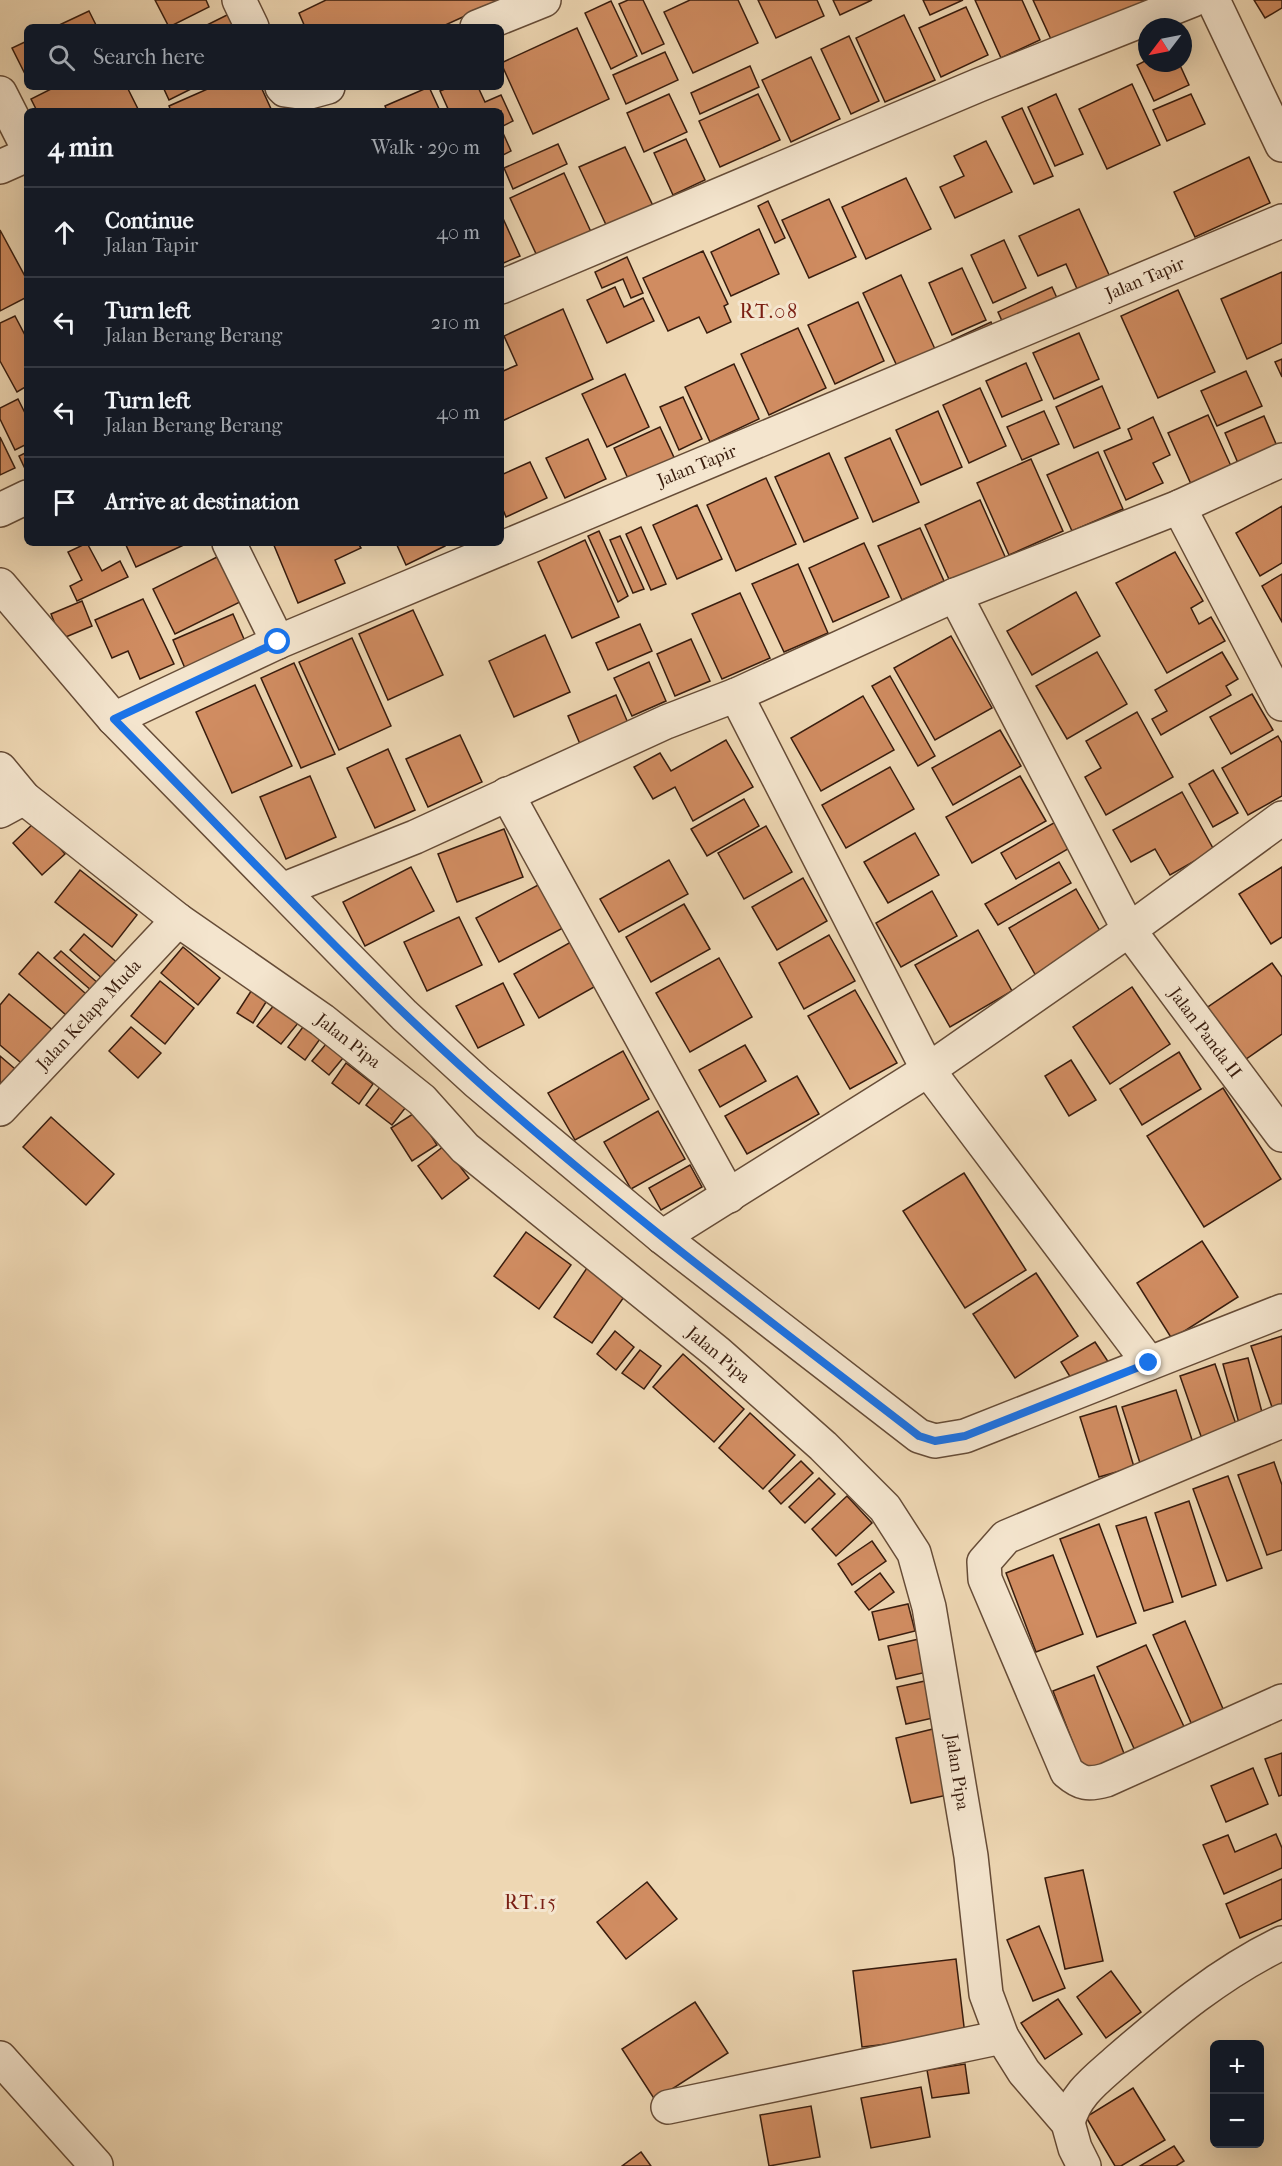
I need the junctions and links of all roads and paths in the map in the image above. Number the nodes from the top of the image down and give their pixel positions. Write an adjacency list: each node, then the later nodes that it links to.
1 (239, 0): 5 (street)
2 (1193, 0): 15 (street)
3 (1213, 0): 11 (street)
4 (530, 2): 6 (street)
5 (251, 24)
6 (483, 24)
7 (285, 90): 8 (street)
8 (317, 90)
9 (0, 93): 10 (street)
10 (24, 140)
11 (1282, 145)
12 (24, 156): 13 (street)
13 (0, 167)
14 (1282, 220): 23 (street, Jalan Tapir)
15 (504, 286)
16 (1282, 460): 18 (street)
17 (24, 498): 19 (street)
18 (1179, 507): 22 (street); 25 (street)
19 (0, 510)
20 (230, 546): 23 (street)
21 (0, 585): 26 (street)
22 (955, 595): 24 (street); 33 (street, Jalan Panda II)
23 (278, 642): 26 (street, Jalan Tapir)
24 (736, 695): 28 (street); 34 (street)
25 (1282, 704)
26 (114, 719): 31 (street)
27 (0, 769): 29 (street, Jalan Pipa)
28 (507, 794): 31 (street); 37 (street)
29 (12, 805): 32 (street, Jalan Pipa)
30 (1282, 818): 33 (street)
31 (282, 890): 38 (street)
32 (178, 920): 35 (street, Jalan Kelapa Muda); 44 (street, Jalan Pipa)
33 (1129, 930): 34 (street); 36 (street, Jalan Panda II)
34 (928, 1070): 37 (street); 40 (street)
35 (0, 1109)
36 (1282, 1135)
37 (729, 1196): 38 (street)
38 (662, 1238): 40 (street)
39 (1282, 1311): 40 (street)
40 (1149, 1363)
41 (1282, 1421): 42 (street)
42 (1282, 1701)
43 (1269, 1949): 47 (street)
44 (1002, 2037): 46 (street); 47 (street, Jalan Pipa)
45 (0, 2058): 48 (street)
46 (668, 2107)
47 (1068, 2123): 49 (street, Jalan Pipa)
48 (96, 2165)
49 (1084, 2166)

